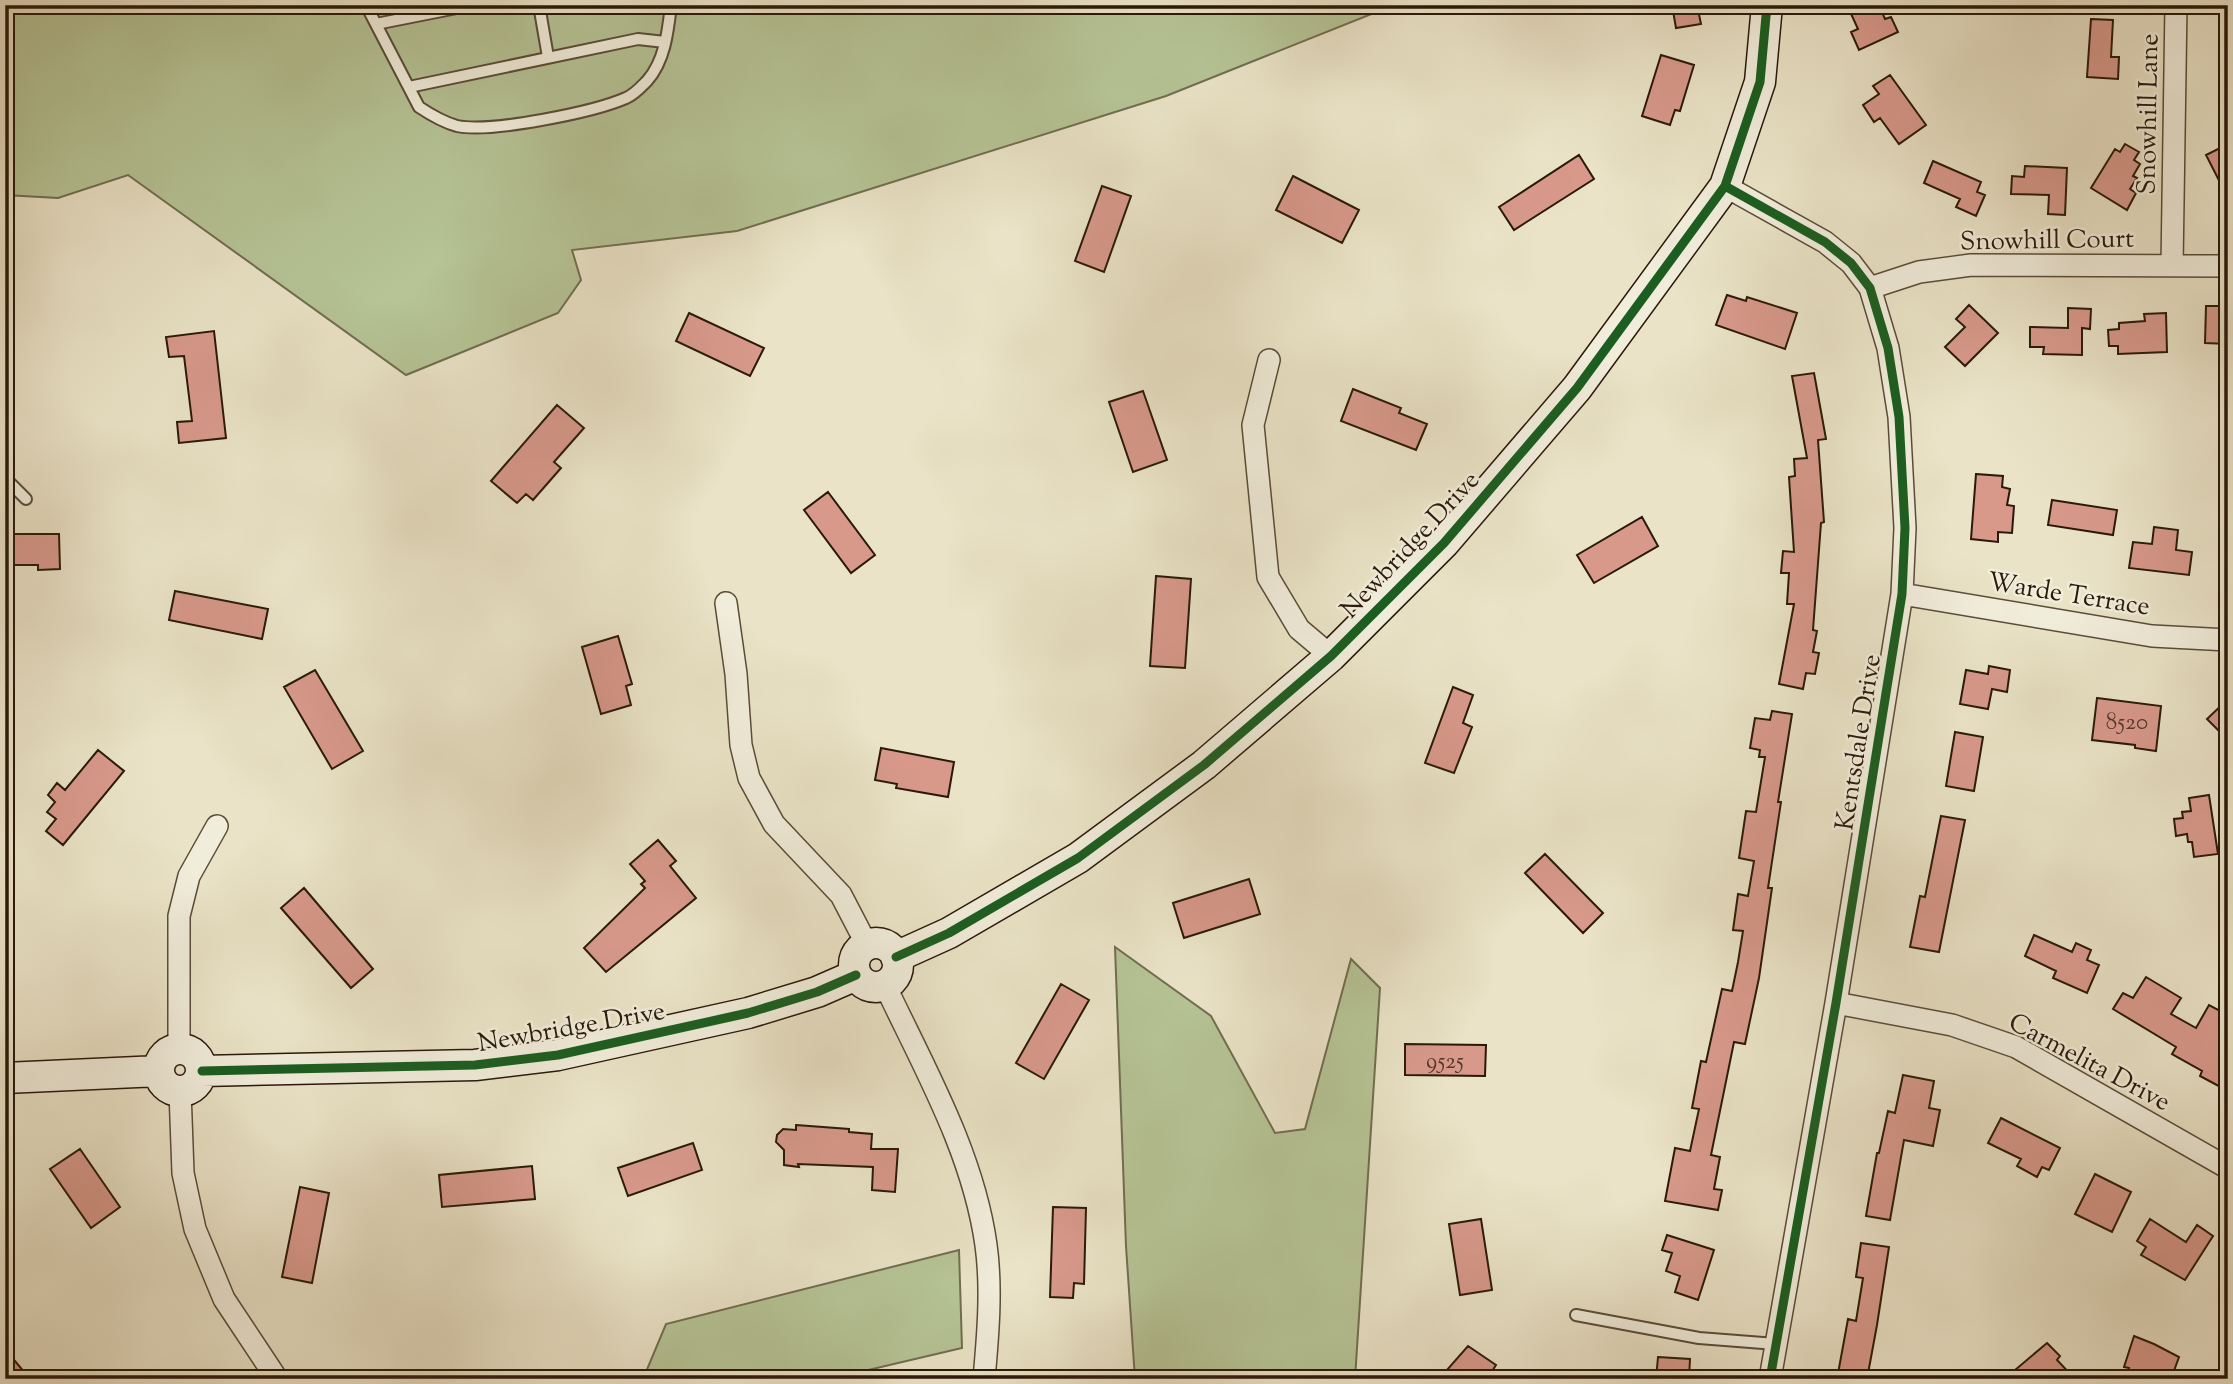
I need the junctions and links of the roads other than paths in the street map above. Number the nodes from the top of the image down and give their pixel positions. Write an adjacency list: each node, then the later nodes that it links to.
1 (366, 5): 7 (lane)
2 (472, 5): 7 (lane)
3 (539, 5): 9 (lane)
4 (671, 5): 8 (lane)
5 (1767, 5): 11 (street, Newbridge Drive)
6 (2176, 5): 12 (street, Snowhill Lane)
7 (376, 24): 10 (lane)
8 (665, 42): 9 (lane); 10 (lane)
9 (548, 57): 10 (lane)
10 (409, 87)
11 (1724, 186): 14 (street, Kentsdale Drive); 21 (street, Newbridge Drive)
12 (2172, 265): 13 (street, Snowhill Court); 14 (street, Snowhill Court)
13 (2228, 266)
14 (1870, 289): 18 (street, Kentsdale Drive)
15 (1269, 360): 21 (street)
16 (5, 478): 17 (lane)
17 (26, 499)
18 (1902, 594): 20 (street, Warde Terrace); 27 (street, Kentsdale Drive)
19 (726, 603): 23 (street)
20 (2228, 639)
21 (1331, 656): 24 (street, Newbridge Drive)
22 (217, 826): 28 (street)
23 (867, 945): 24 (street); 25 (street)
24 (896, 957): 26 (street)
25 (856, 975): 26 (street); 29 (street, Newbridge Drive)
26 (886, 985): 36 (street)
27 (1836, 1003): 32 (street, Carmelita Drive); 34 (street, Kentsdale Drive)
28 (179, 1049): 29 (street); 31 (street)
29 (201, 1071): 31 (street)
30 (5, 1078): 31 (street)
31 (170, 1081): 35 (street)
32 (2228, 1168)
33 (1576, 1315): 34 (lane)
34 (1776, 1344): 37 (street, Kentsdale Drive)
35 (277, 1379)
36 (984, 1379)
37 (1770, 1379)

